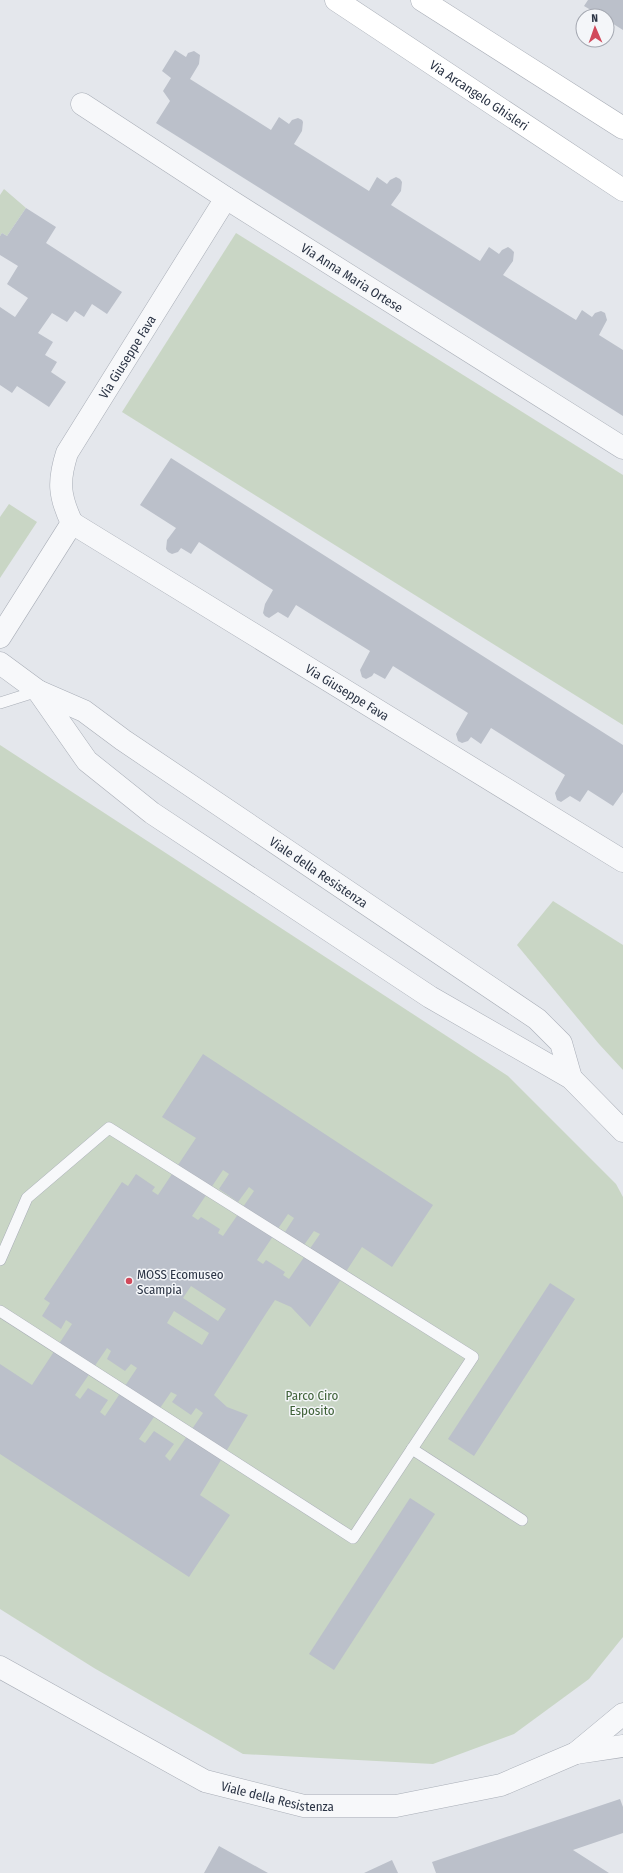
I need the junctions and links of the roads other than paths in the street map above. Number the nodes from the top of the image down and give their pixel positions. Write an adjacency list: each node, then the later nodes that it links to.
1 (336, 0): 5 (street, Via Arcangelo Ghisleri)
2 (422, 0): 4 (street)
3 (82, 104): 6 (street, Via Anna Maria Ortese)
4 (623, 128)
5 (623, 190)
6 (226, 198): 7 (street, Via Anna Maria Ortese); 8 (street, Via Giuseppe Fava)
7 (623, 448)
8 (72, 523): 9 (street); 13 (street, Via Giuseppe Fava)
9 (0, 637)
10 (0, 663): 11 (street, Viale della Resistenza)
11 (38, 692): 12 (lane); 14 (street, Viale della Resistenza); 14 (street, Viale della Resistenza)
12 (0, 703)
13 (623, 861)
14 (571, 1078): 15 (street, Viale della Resistenza)
15 (623, 1131)
16 (0, 1260): 18 (lane)
17 (0, 1311): 18 (lane)
18 (412, 1449): 19 (lane)
19 (522, 1520)
20 (0, 1667): 23 (street, Viale della Resistenza)
21 (623, 1714): 23 (street, Viale della Resistenza)
22 (623, 1746): 23 (street, Viale della Resistenza)
23 (576, 1753)

